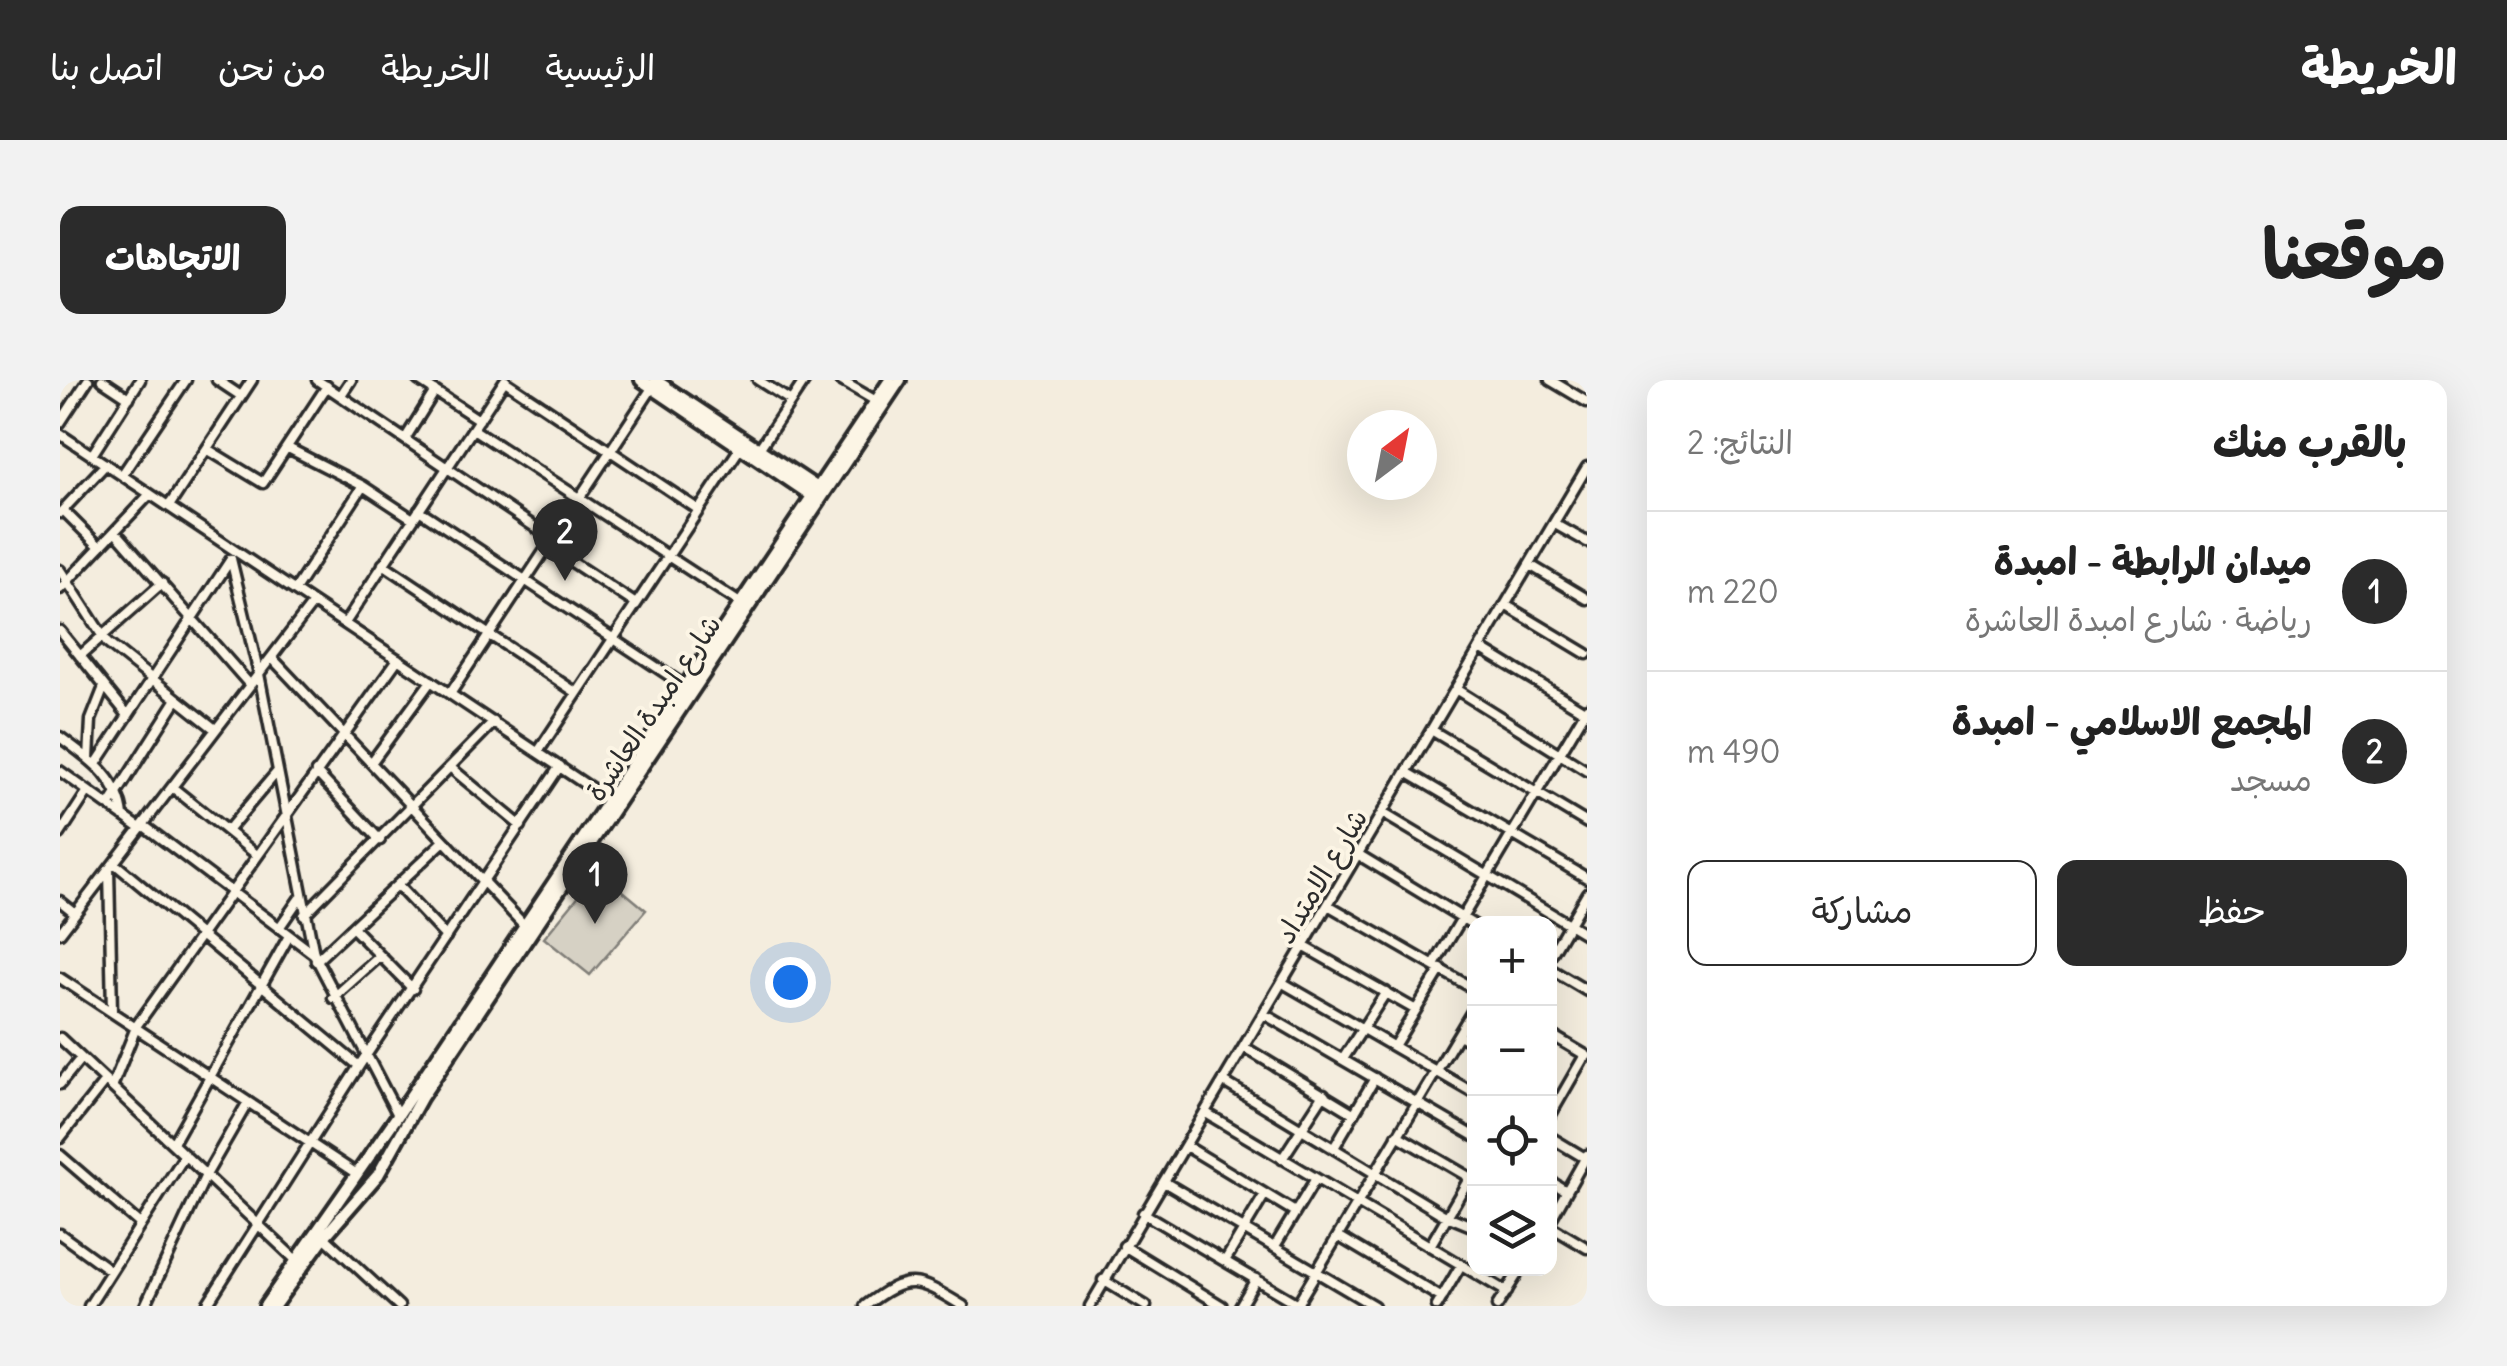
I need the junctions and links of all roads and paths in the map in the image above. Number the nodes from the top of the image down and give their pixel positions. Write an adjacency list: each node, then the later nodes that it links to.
1 (88, 380): 30 (street)
2 (102, 380): 25 (street)
3 (140, 380): 25 (street)
4 (217, 380): 23 (street)
5 (252, 380): 23 (street)
6 (317, 380): 20 (street)
7 (351, 380): 24 (street)
8 (418, 380): 21 (street)
9 (505, 380): 29 (street); 38 (street)
10 (641, 380): 19 (main road)
11 (680, 380): 22 (street)
12 (758, 380): 26 (street)
13 (805, 380): 26 (street)
14 (840, 380): 27 (street)
15 (890, 380): 27 (main road, شارع امبدة العاشرة)
16 (900, 380): 46 (main road, شارع امبدة العاشرة)
17 (1550, 380): 28 (street)
18 (180, 382): 43 (street)
19 (654, 384): 22 (main road); 35 (main road); 38 (street)
20 (327, 386): 24 (street); 34 (street)
21 (435, 391): 29 (street); 33 (street)
22 (672, 392): 37 (main road)
23 (241, 396): 36 (street)
24 (340, 396): 33 (street)
25 (128, 398): 39 (street)
26 (791, 401): 37 (street)
27 (876, 401): 46 (main road, شارع امبدة العاشرة)
28 (1587, 402)
29 (478, 420): 31 (street)
30 (60, 423)
31 (472, 429): 41 (street); 48 (street)
32 (60, 434): 39 (street)
33 (405, 438): 41 (street)
34 (288, 448): 36 (street); 44 (street)
35 (740, 448): 46 (main road); 52 (street)
36 (207, 449): 49 (street)
37 (759, 449): 46 (main road)
38 (608, 452): 48 (street); 52 (street)
39 (92, 455): 40 (street)
40 (106, 464): 43 (street); 50 (street)
41 (446, 468): 51 (street); 56 (street)
42 (1585, 473): 54 (street, شارع الامتداد)
43 (122, 475): 45 (street)
44 (363, 486): 53 (street); 68 (street)
45 (150, 494): 49 (street); 55 (street)
46 (818, 494): 71 (main road, شارع امبدة العاشرة); 117 (main road, شارع امبدة العاشرة)
47 (60, 496): 50 (street)
48 (578, 497): 56 (street); 60 (street)
49 (170, 506): 59 (street)
50 (64, 509): 58 (street)
51 (419, 510): 53 (street); 64 (street)
52 (699, 510): 60 (street)
53 (413, 519): 61 (street)
54 (1555, 524): 57 (street); 62 (street, شارع الامتداد)
55 (116, 532): 58 (street); 66 (street)
56 (548, 542): 64 (street); 72 (street)
57 (1587, 542)
58 (100, 547): 65 (street)
59 (233, 555): 68 (street); 74 (street); 85 (street)
60 (668, 556): 71 (street); 72 (street)
61 (383, 564): 75 (street); 77 (street)
62 (1530, 565): 69 (street); 73 (street, شارع الامتداد)
63 (60, 570): 65 (street)
64 (524, 579): 77 (street); 79 (street)
65 (68, 580): 67 (street); 78 (street)
66 (162, 583): 74 (street); 78 (street)
67 (60, 590)
68 (295, 590): 70 (street)
69 (1587, 599)
70 (314, 603): 75 (street); 83 (street)
71 (740, 603): 89 (main road, شارع امبدة العاشرة)
72 (636, 604): 79 (street)
73 (1507, 606): 80 (street, شارع الامتداد); 81 (street)
74 (191, 616): 86 (street); 88 (street)
75 (345, 623): 84 (street)
76 (60, 631): 82 (street)
77 (488, 633): 92 (street); 93 (street)
78 (103, 636): 82 (street); 86 (street)
79 (614, 639): 89 (street); 92 (street)
80 (1482, 650): 91 (street, شارع الامتداد); 95 (street)
81 (1587, 654)
82 (80, 656): 90 (street)
83 (272, 658): 85 (street); 100 (street)
84 (398, 659): 87 (street); 100 (street)
85 (259, 674): 88 (street); 110 (street)
86 (150, 677): 94 (street); 96 (street)
87 (430, 681): 93 (street); 105 (street)
88 (250, 685): 98 (street)
89 (685, 686): 117 (main road, شارع امبدة العاشرة)
90 (104, 687): 96 (street); 104 (street)
91 (1457, 690): 99 (street, شارع الامتداد); 103 (street)
92 (577, 693): 102 (street)
93 (450, 694): 97 (street)
94 (177, 699): 98 (street); 115 (street)
95 (1586, 711): 103 (street)
96 (126, 714): 104 (street)
97 (494, 722): 102 (street); 107 (street)
98 (215, 730): 113 (street)
99 (1433, 731): 112 (street, شارع الامتداد); 116 (street)
100 (344, 735): 105 (street); 111 (street)
101 (60, 736): 104 (street)
102 (538, 752): 106 (street)
103 (1560, 752): 109 (street); 116 (street)
104 (93, 761): 115 (street)
105 (371, 763): 119 (street)
106 (560, 766): 117 (street); 125 (street)
107 (451, 768): 119 (street); 125 (street)
108 (60, 771): 114 (street)
109 (1587, 771)
110 (277, 772): 122 (street); 126 (street)
111 (316, 772): 122 (street); 129 (street)
112 (1408, 773): 120 (street, شارع الامتداد); 127 (street)
113 (172, 786): 124 (street); 126 (street)
114 (88, 791): 118 (street); 128 (street)
115 (118, 793): 118 (street); 121 (street)
116 (1536, 794): 123 (street); 127 (street)
117 (612, 802): 148 (main road, شارع امبدة العاشرة); 237 (main road, شارع امبدة العاشرة)
118 (110, 806): 121 (street)
119 (412, 808): 129 (street); 130 (street)
120 (1384, 814): 132 (street, شارع الامتداد); 134 (street)
121 (123, 816): 124 (street)
122 (285, 816): 131 (street); 140 (street)
123 (1587, 823)
124 (142, 826): 133 (street); 138 (street)
125 (520, 826): 136 (street)
126 (227, 832): 131 (street)
127 (1511, 833): 134 (street); 135 (street)
128 (60, 834)
129 (380, 840): 144 (street)
130 (444, 842): 136 (street); 137 (street)
131 (257, 855): 138 (street)
132 (1358, 856): 142 (street, شارع الامتداد); 145 (street)
133 (111, 866): 143 (street); 152 (street); 171 (street)
134 (1487, 876): 145 (street); 147 (street)
135 (1587, 878)
136 (482, 883): 148 (street); 155 (street)
137 (398, 886): 150 (street); 155 (street)
138 (231, 892): 149 (street); 152 (street)
139 (1587, 894): 147 (street)
140 (300, 898): 144 (street); 149 (street)
141 (60, 900): 143 (street)
142 (1328, 905): 157 (street, شارع الامتداد); 160 (street)
143 (76, 913): 151 (street)
144 (304, 915): 159 (street)
145 (1463, 918): 146 (street); 160 (street)
146 (1467, 921)
147 (1569, 924): 153 (street); 156 (street)
148 (526, 926): 202 (main road, شارع امبدة العاشرة)
149 (280, 928): 154 (street)
150 (352, 928): 158 (street); 159 (street)
151 (60, 933)
152 (202, 935): 164 (street); 174 (street)
153 (1587, 935)
154 (289, 936): 159 (street); 164 (street)
155 (446, 937): 166 (street)
156 (1557, 944)
157 (1305, 946): 163 (street, شارع الامتداد); 167 (street)
158 (380, 956): 166 (street); 169 (street)
159 (315, 957): 169 (street)
160 (1438, 967): 165 (street); 170 (street)
161 (1557, 974): 168 (street)
162 (60, 978): 171 (street)
163 (1283, 983): 172 (street, شارع الامتداد); 175 (street)
164 (261, 985): 186 (street); 188 (street)
165 (1467, 985)
166 (413, 989): 182 (street)
167 (1386, 992): 170 (street); 175 (street)
168 (1587, 992)
169 (333, 998): 182 (street)
170 (1416, 1010): 181 (street)
171 (112, 1012): 174 (street)
172 (1264, 1014): 180 (street, شارع الامتداد); 185 (street)
173 (1467, 1021): 176 (street)
174 (135, 1028): 188 (street); 192 (street)
175 (1363, 1028): 181 (street); 185 (street)
176 (1459, 1035): 179 (street); 187 (street)
177 (60, 1038): 184 (street)
178 (1557, 1038): 183 (street)
179 (1467, 1040)
180 (1244, 1046): 190 (street, شارع الامتداد); 195 (street)
181 (1394, 1046): 187 (street)
182 (366, 1056): 186 (street); 202 (street)
183 (1586, 1056): 196 (street)
184 (81, 1058): 191 (street); 192 (street)
185 (1343, 1059): 189 (street)
186 (359, 1066): 208 (street)
187 (1437, 1071): 193 (street); 198 (street)
188 (208, 1076): 197 (street); 209 (street)
189 (1375, 1078): 198 (street); 201 (street)
190 (1224, 1082): 200 (street, شارع الامتداد); 203 (street)
191 (60, 1084)
192 (108, 1084): 206 (street); 209 (street)
193 (1467, 1089)
194 (1557, 1093): 196 (street)
195 (1324, 1094): 201 (street); 203 (street)
196 (1561, 1096): 199 (street)
197 (248, 1102): 208 (street); 218 (street)
198 (1417, 1103): 204 (street); 205 (street)
199 (1557, 1103)
200 (1206, 1113): 210 (street, شارع الامتداد); 215 (street)
201 (1353, 1113): 211 (street)
202 (398, 1115): 217 (main road, شارع امبدة العاشرة)
203 (1302, 1126): 211 (street); 215 (street)
204 (1467, 1132)
205 (1397, 1135): 216 (street); 219 (street)
206 (60, 1138)
207 (1557, 1141): 214 (street)
208 (310, 1142): 217 (street); 231 (street)
209 (172, 1143): 213 (street)
210 (1186, 1146): 221 (street, شارع الامتداد); 225 (street)
211 (1335, 1146): 216 (street)
212 (60, 1155): 233 (street)
213 (185, 1155): 218 (street); 233 (street)
214 (1586, 1156): 224 (street)
215 (1282, 1159): 220 (street)
216 (1376, 1171): 226 (street); 230 (street)
217 (357, 1174): 237 (main road, شارع امبدة العاشرة)
218 (206, 1175): 231 (street); 256 (street)
219 (1467, 1176)
220 (1315, 1180): 226 (street); 228 (street)
221 (1164, 1182): 229 (street, شارع الامتداد); 234 (street)
222 (1557, 1185): 224 (street)
223 (1467, 1186): 230 (street)
224 (1566, 1191): 227 (street)
225 (1265, 1194): 228 (street); 234 (street)
226 (1357, 1203): 238 (street); 241 (street)
227 (1557, 1209)
228 (1295, 1212): 240 (street)
229 (1143, 1214): 239 (street, شارع الامتداد); 243 (street)
230 (1447, 1216): 232 (street); 241 (street)
231 (256, 1223): 244 (street); 257 (street)
232 (1467, 1223)
233 (140, 1224): 246 (street)
234 (1244, 1228): 240 (street); 243 (street)
235 (1557, 1228): 242 (street)
236 (60, 1234): 246 (street)
237 (321, 1234): 244 (main road, شارع امبدة العاشرة); 260 (street)
238 (1338, 1236): 247 (street); 253 (street)
239 (1124, 1246): 249 (street, شارع الامتداد); 252 (street)
240 (1275, 1246): 247 (street)
241 (1430, 1246): 245 (street)
242 (1587, 1248)
243 (1225, 1260): 250 (street)
244 (299, 1263): 258 (main road, شارع امبدة العاشرة); 259 (main road, شارع امبدة العاشرة)
245 (1462, 1266): 251 (street); 253 (street)
246 (111, 1270): 255 (street)
247 (1316, 1272): 254 (street); 268 (street)
248 (1516, 1276): 251 (street)
249 (1103, 1280): 263 (street, شارع الامتداد); 264 (street)
250 (1256, 1280): 254 (street); 267 (street)
251 (1507, 1292): 269 (street)
252 (1205, 1296): 265 (street); 266 (street)
253 (1440, 1302)
254 (1298, 1305)
255 (89, 1306)
256 (145, 1306)
257 (206, 1306)
258 (265, 1306)
259 (274, 1306)
260 (399, 1306)
261 (865, 1306): 262 (street)
262 (963, 1306)
263 (1090, 1306)
264 (1146, 1306)
265 (1198, 1306)
266 (1222, 1306)
267 (1240, 1306)
268 (1374, 1306)
269 (1497, 1306)

